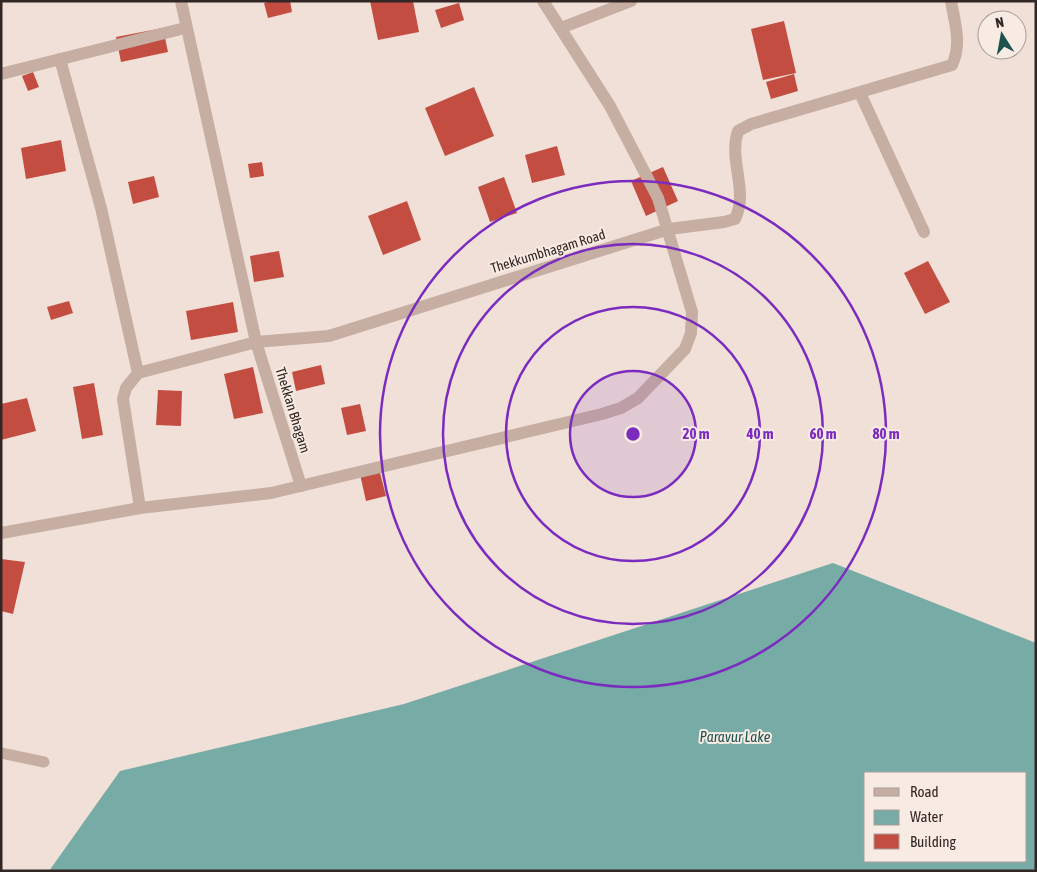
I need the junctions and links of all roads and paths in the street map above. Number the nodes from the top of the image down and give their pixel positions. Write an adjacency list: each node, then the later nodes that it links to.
1 (181, 1): 5 (street, Thekkan Bhagam)
2 (543, 1): 6 (street)
3 (632, 1): 6 (street)
4 (951, 1): 9 (street, Thekkumbhagam Road)
5 (185, 28): 7 (street); 12 (street, Thekkan Bhagam)
6 (561, 28): 10 (street)
7 (60, 59): 8 (street); 13 (street)
8 (1, 74)
9 (860, 93): 10 (street, Thekkumbhagam Road); 11 (street)
10 (669, 229): 12 (street, Thekkumbhagam Road); 14 (street)
11 (924, 232)
12 (256, 342): 13 (street, Thekkumbhagam Road); 14 (street, Thekkan Bhagam)
13 (138, 373): 15 (street)
14 (301, 486): 15 (street)
15 (140, 508): 16 (street)
16 (1, 533)
17 (1, 753): 18 (lane)
18 (44, 762)

